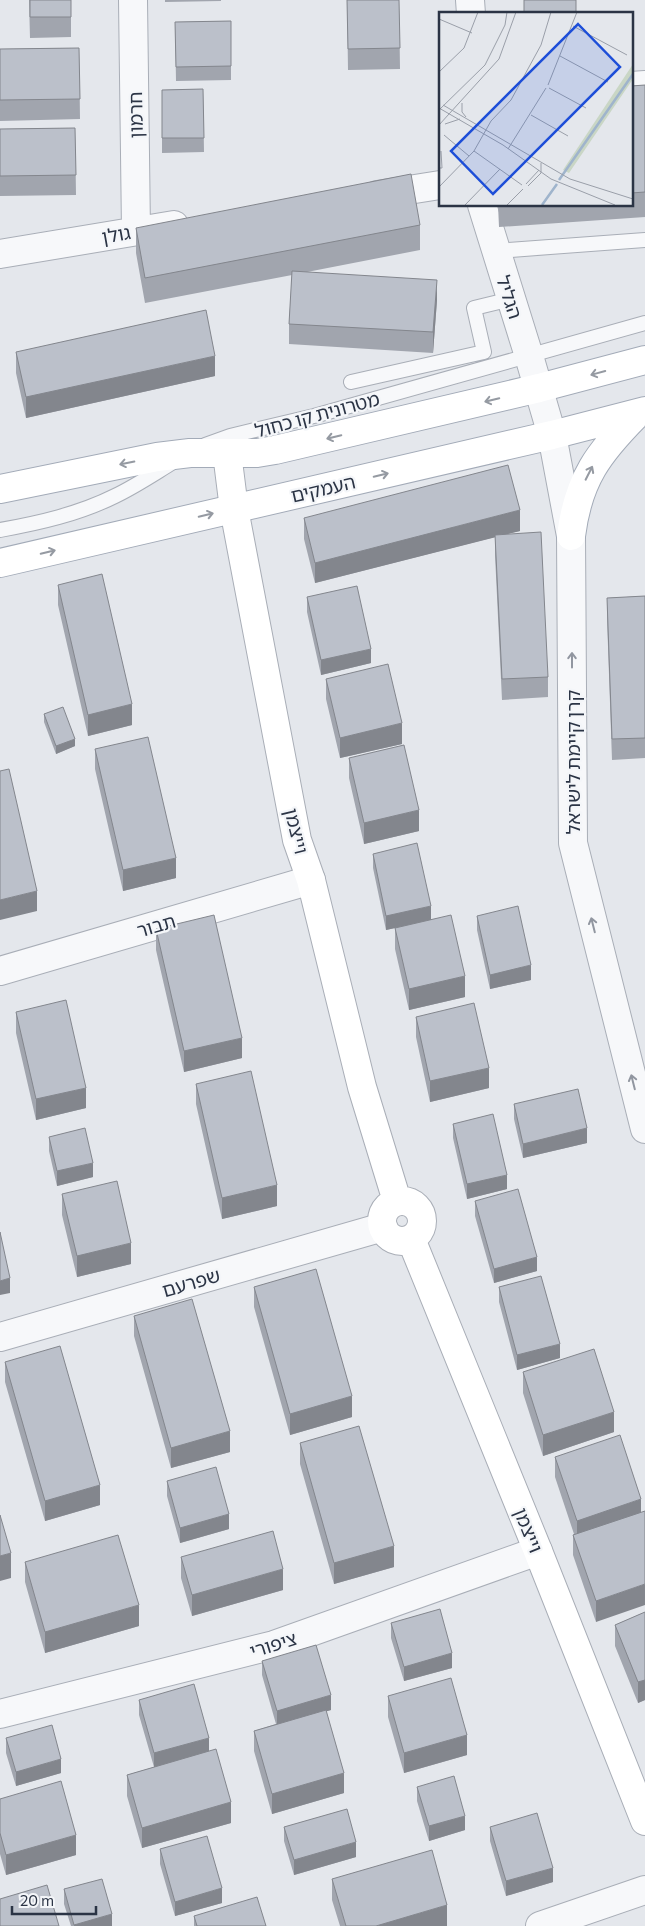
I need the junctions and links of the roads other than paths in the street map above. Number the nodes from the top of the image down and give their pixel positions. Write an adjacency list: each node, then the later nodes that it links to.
1 (133, 0): 8 (street, חרמון)
2 (645, 84): 3 (street)
3 (632, 86)
4 (439, 185): 5 (street)
5 (352, 198)
6 (482, 206): 10 (street, הגליל)
7 (195, 222): 8 (street, גולן)
8 (136, 231): 11 (street, גולן)
9 (645, 240): 10 (lane)
10 (496, 251): 12 (street, הגליל)
11 (0, 254)
12 (511, 299): 14 (street, הגליל); 16 (lane)
13 (645, 322): 14 (lane, מטרונית קו כחול)
14 (530, 356): 17 (street, הגליל); 20 (lane, מטרונית קו כחול)
15 (645, 360): 17 (street, one-way to 17)
16 (351, 382)
17 (539, 388): 19 (street, קרן קיימת לישראל); 21 (street, one-way to 21)
18 (641, 412): 19 (street, העמקים); 25 (street, one-way to 18)
19 (552, 435): 23 (street, העמקים, one-way to 19); 25 (street, קרן קיימת לישראל)
20 (190, 453): 21 (street); 22 (street, one-way to 22); 24 (lane, מטרונית קו כחול)
21 (227, 453): 23 (street, וייצמן)
22 (0, 489)
23 (234, 509): 26 (street, העמקים, one-way to 23); 27 (street, וייצמן)
24 (0, 530)
25 (571, 536): 29 (street, קרן קיימת לישראל, one-way to 25)
26 (0, 563)
27 (311, 880): 28 (street, תבור); 30 (street, וייצמן)
28 (0, 971)
29 (645, 1129)
30 (397, 1201): 31 (street); 32 (street)
31 (382, 1227): 32 (street); 33 (street, שפרעם)
32 (411, 1239): 34 (street, וייצמן)
33 (0, 1337)
34 (538, 1551): 35 (street, ציפורי); 36 (street, וייצמן)
35 (0, 1714)
36 (645, 1821)
37 (645, 1890): 38 (street)
38 (540, 1926)

